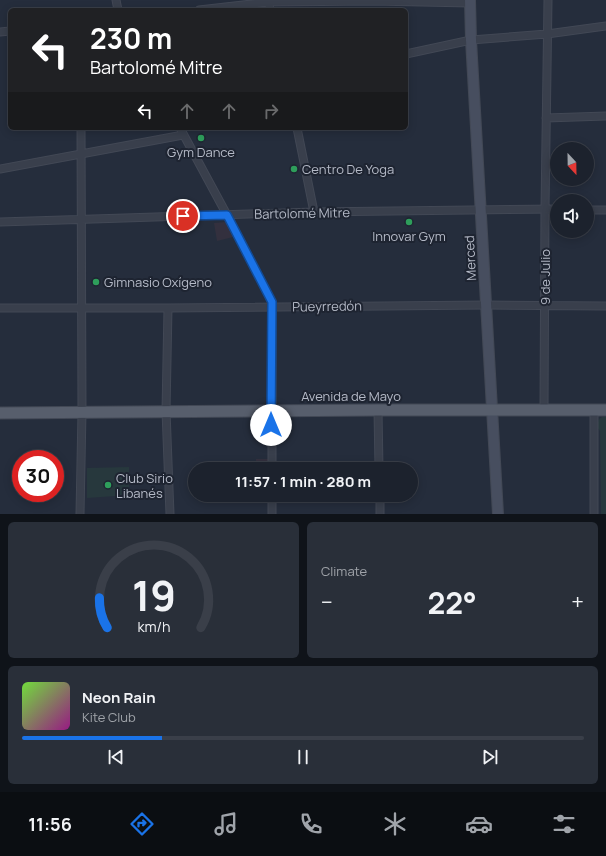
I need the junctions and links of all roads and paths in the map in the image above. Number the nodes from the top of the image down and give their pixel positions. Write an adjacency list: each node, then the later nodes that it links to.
1 (548, 0): 6 (street, 9 de Julio)
2 (268, 1): 3 (street); 4 (street)
3 (470, 1): 7 (street, Merced)
4 (214, 8)
5 (606, 26): 6 (street)
6 (547, 34): 7 (street); 10 (street, 9 de Julio)
7 (471, 40): 8 (street); 19 (street, Merced)
8 (408, 54)
9 (606, 116): 10 (street)
10 (546, 118): 17 (street, 9 de Julio)
11 (81, 130): 15 (street)
12 (181, 130): 14 (street)
13 (297, 130): 22 (street)
14 (183, 135): 15 (street); 23 (street)
15 (81, 154): 16 (street); 24 (street)
16 (0, 169)
17 (545, 208): 18 (street, Bartolomé Mitre); 19 (street, Bartolomé Mitre); 27 (street, 9 de Julio)
18 (550, 208)
19 (481, 210): 22 (street, Bartolomé Mitre); 26 (street, Merced)
20 (594, 210): 21 (street)
21 (606, 210)
22 (314, 212): 23 (street, Bartolomé Mitre)
23 (227, 215): 24 (street, Bartolomé Mitre); 30 (street)
24 (82, 219): 25 (street, Bartolomé Mitre); 29 (street)
25 (0, 222)
26 (486, 305): 27 (street, Pueyrredón); 30 (street, Pueyrredón); 33 (street, Merced)
27 (545, 306): 28 (street, Pueyrredón); 36 (street, 9 de Julio)
28 (606, 306)
29 (82, 307): 31 (street, Pueyrredón); 32 (street, Pueyrredón); 40 (street)
30 (272, 307): 32 (street, Pueyrredón); 34 (street)
31 (0, 308)
32 (168, 308): 39 (street)
33 (492, 409): 35 (main road, Avenida de Mayo); 36 (main road, Avenida de Mayo); 50 (street, Merced)
34 (271, 410): 35 (main road, Avenida de Mayo); 39 (main road, Avenida de Mayo); 42 (street)
35 (378, 410): 43 (street)
36 (544, 410): 37 (main road, Avenida de Mayo)
37 (594, 410): 38 (main road, Avenida de Mayo); 51 (street)
38 (606, 410)
39 (166, 411): 40 (main road, Avenida de Mayo); 47 (street)
40 (82, 412): 41 (main road, Avenida de Mayo); 46 (street)
41 (0, 413)
42 (272, 462)
43 (379, 462)
44 (272, 502): 48 (street)
45 (380, 502): 49 (street)
46 (80, 514)
47 (170, 514)
48 (272, 514)
49 (380, 514)
50 (498, 514)
51 (594, 514)

